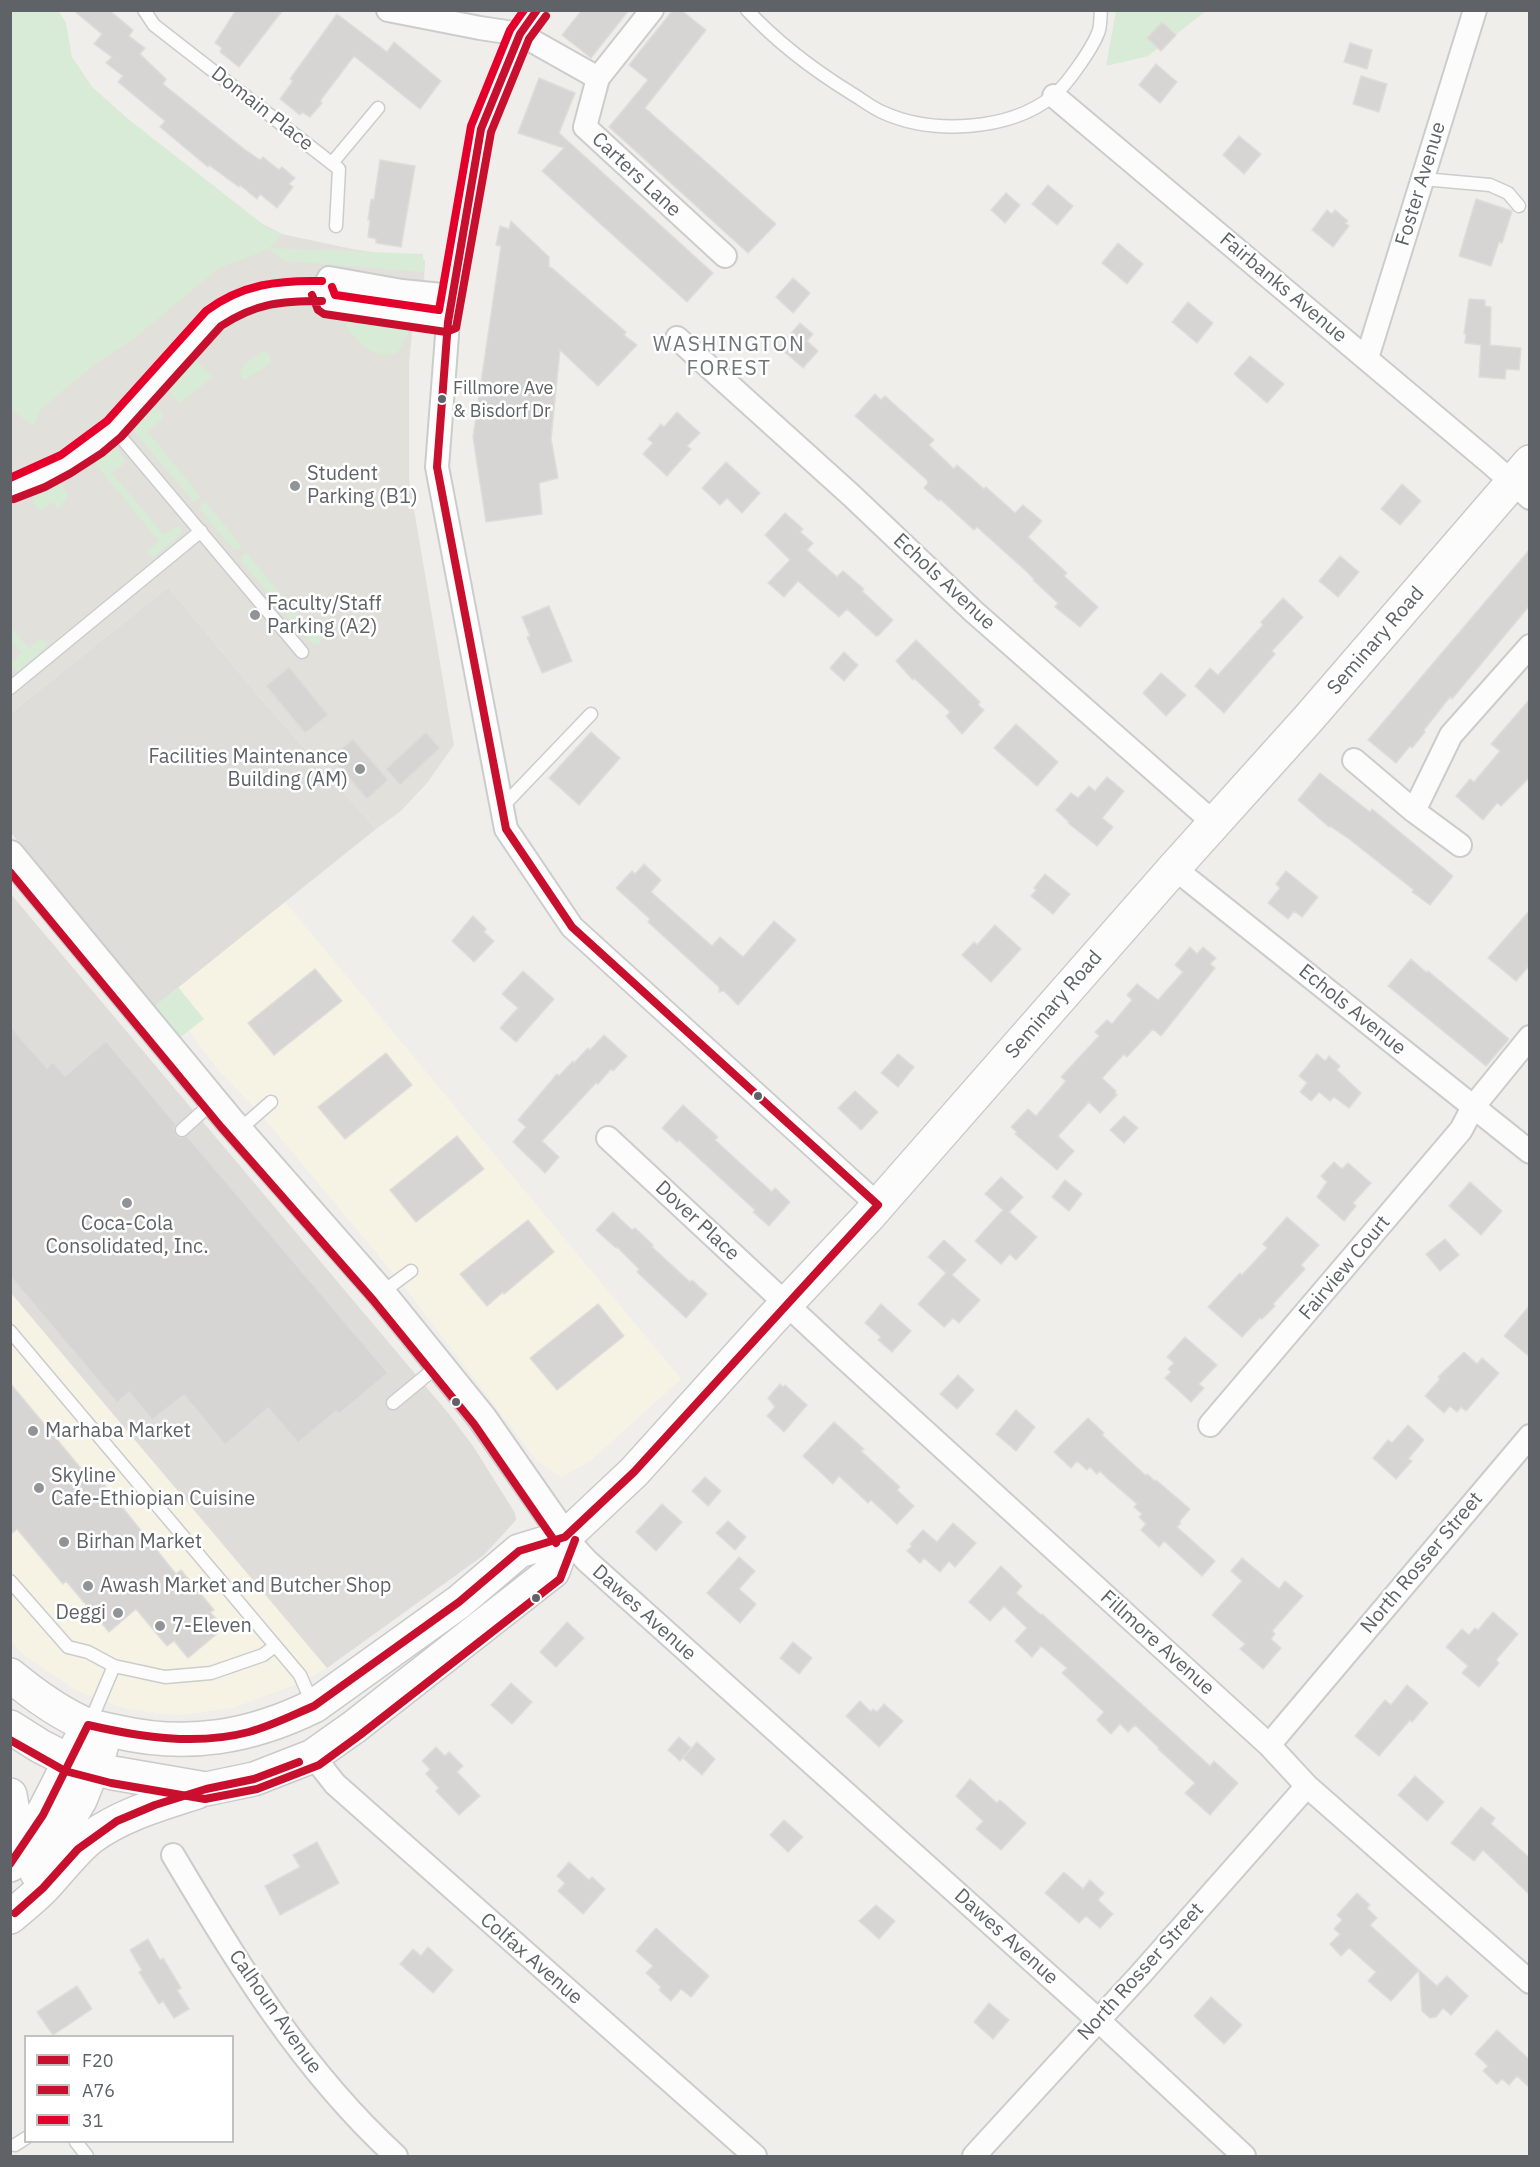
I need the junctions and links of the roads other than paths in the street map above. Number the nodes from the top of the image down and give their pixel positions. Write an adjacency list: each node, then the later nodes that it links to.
1 (144, 10): 13 (lane, Domain Place)
2 (388, 10): 8 (street)
3 (537, 10): 9 (street)
4 (652, 10): 10 (street, Carters Lane)
5 (747, 10): 11 (lane)
6 (1101, 10): 11 (lane)
7 (1475, 10): 14 (street, Foster Avenue)
8 (446, 16): 9 (street)
9 (520, 34): 10 (street); 19 (street)
10 (598, 78): 17 (street, Carters Lane)
11 (1053, 96): 22 (street, Fairbanks Avenue)
12 (378, 108): 13 (lane)
13 (332, 163): 16 (lane, Domain Place)
14 (1423, 178): 15 (lane); 22 (street, Foster Avenue)
15 (1519, 206)
16 (336, 226)
17 (725, 256)
18 (322, 291): 19 (street); 20 (street); 23 (street)
19 (452, 296): 20 (street)
20 (448, 322): 32 (street)
21 (677, 338): 34 (street, Echols Avenue)
22 (1367, 358): 24 (street, Fairbanks Avenue)
23 (114, 429): 25 (street); 26 (lane)
24 (1524, 480): 34 (main road, Seminary Road)
25 (10, 489)
26 (201, 531): 28 (lane); 29 (lane)
27 (1530, 646): 33 (street)
28 (302, 652)
29 (10, 688)
30 (591, 714): 32 (lane)
31 (1354, 760): 33 (street)
32 (502, 807): 46 (street)
33 (1414, 811): 35 (street)
34 (1214, 823): 37 (main road, Seminary Road)
35 (1460, 845)
36 (10, 855): 39 (street, Dawes Avenue)
37 (1174, 868): 41 (street, Echols Avenue); 46 (main road, Seminary Road)
38 (1530, 1037): 41 (street, Fairview Court)
39 (214, 1101): 42 (lane); 43 (street, Dawes Avenue)
40 (271, 1102): 43 (lane)
41 (1473, 1107): 45 (street, Echols Avenue); 53 (street, Fairview Court)
42 (182, 1130)
43 (239, 1130): 48 (street, Dawes Avenue)
44 (608, 1138): 49 (street, Dover Place)
45 (1530, 1152)
46 (878, 1205): 49 (main road, Seminary Road)
47 (411, 1271): 48 (lane)
48 (381, 1293): 51 (street, Dawes Avenue)
49 (786, 1304): 55 (main road, Seminary Road); 63 (street, Fillmore Avenue)
50 (10, 1331): 57 (lane)
51 (439, 1365): 52 (lane); 55 (street, Dawes Avenue)
52 (393, 1403)
53 (1210, 1425)
54 (1530, 1436): 63 (street, North Rosser Street)
55 (565, 1537): 60 (main road, Seminary Road); 64 (main road, Seminary Road); 75 (street, Dawes Avenue)
56 (10, 1581): 58 (lane)
57 (275, 1646): 58 (lane); 60 (lane)
58 (114, 1666): 62 (lane)
59 (10, 1675): 62 (main road, Seminary Road)
60 (314, 1706): 62 (main road, Seminary Road)
61 (10, 1726): 65 (main road, Seminary Road)
62 (99, 1727): 65 (main road)
63 (1269, 1744): 66 (street, Fillmore Avenue)
64 (313, 1756): 67 (main road, Seminary Road); 79 (street, Colfax Avenue)
65 (81, 1765): 67 (main road, Seminary Road); 71 (main road); 72 (main road)
66 (1306, 1786): 74 (street, Fillmore Avenue); 75 (street, North Rosser Street)
67 (206, 1789): 73 (main road)
68 (10, 1796): 69 (main road)
69 (10, 1831)
70 (173, 1855): 78 (street, Calhoun Avenue)
71 (10, 1865)
72 (10, 1908)
73 (10, 1917)
74 (1530, 1982)
75 (1097, 2019): 80 (street, North Rosser Street); 81 (street, Dawes Avenue)
76 (77, 2143): 77 (lane)
77 (87, 2157)
78 (396, 2157)
79 (755, 2157)
80 (974, 2157)
81 (1244, 2157)

